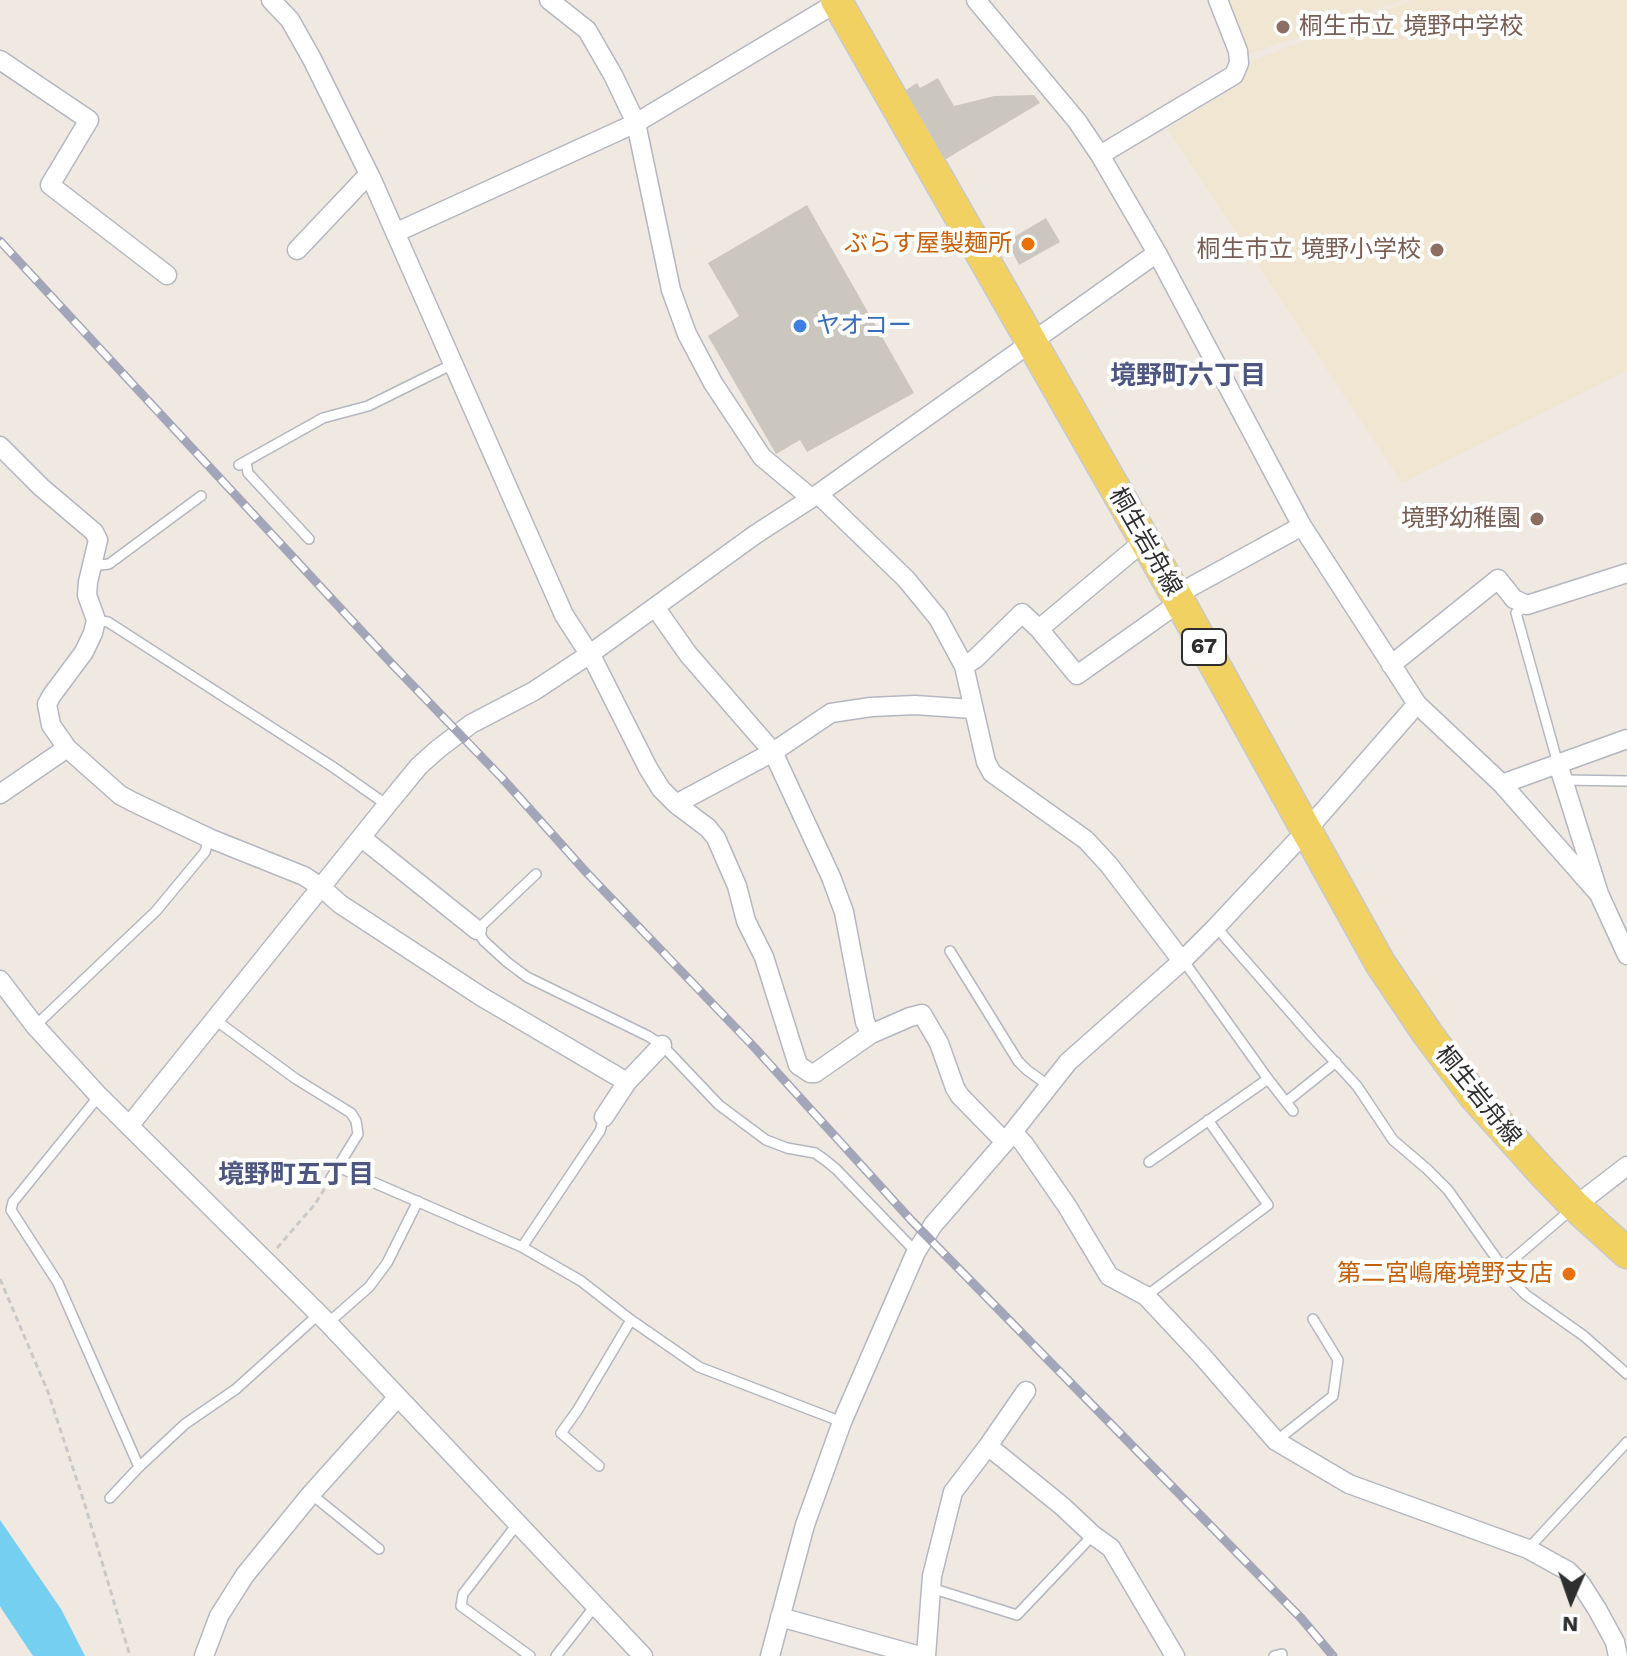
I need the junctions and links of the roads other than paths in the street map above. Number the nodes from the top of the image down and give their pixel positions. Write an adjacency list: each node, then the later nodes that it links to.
1 (271, 0): 9 (street)
2 (549, 0): 7 (street)
3 (976, 0): 8 (street)
4 (1218, 0): 8 (street)
5 (838, 1): 7 (street); 14 (main road, 桐生岩舟線 / 67)
6 (0, 60): 13 (street)
7 (636, 123): 10 (street); 18 (street)
8 (1100, 155): 12 (street)
9 (369, 174): 10 (street); 11 (street)
10 (397, 232): 15 (street)
11 (297, 250)
12 (1157, 253): 14 (street); 19 (street)
13 (167, 275)
14 (1031, 343): 18 (street); 21 (main road, 桐生岩舟線 / 67)
15 (453, 364): 20 (lane); 29 (street)
16 (0, 446): 22 (street)
17 (201, 496): 22 (lane)
18 (814, 496): 26 (street); 31 (street)
19 (1302, 526): 24 (street); 30 (street)
20 (309, 539)
21 (1144, 541): 24 (main road, 桐生岩舟線 / 67); 28 (street)
22 (92, 566): 27 (street)
23 (1627, 573): 25 (street)
24 (1178, 599): 28 (street); 43 (main road, 桐生岩舟線 / 67)
25 (1527, 605): 30 (street); 37 (lane)
26 (655, 607): 29 (street); 36 (street)
27 (96, 620): 35 (street); 42 (lane)
28 (1039, 629): 31 (street)
29 (590, 654): 41 (street); 42 (street)
30 (1391, 665): 32 (street)
31 (964, 666): 33 (street)
32 (1417, 704): 39 (street); 43 (street)
33 (973, 709): 36 (street); 53 (street)
34 (1627, 739): 37 (street)
35 (67, 748): 40 (street); 44 (street)
36 (773, 752): 41 (street); 57 (street)
37 (1560, 772): 38 (lane); 39 (street); 48 (street)
38 (1627, 781)
39 (1502, 784): 48 (street)
40 (0, 794)
41 (676, 804): 57 (street)
42 (387, 805): 45 (street)
43 (1306, 831): 49 (street); 75 (main road, 桐生岩舟線 / 67)
44 (209, 838): 47 (street); 56 (lane)
45 (362, 838): 47 (street); 50 (street)
46 (536, 874): 50 (lane)
47 (321, 887): 55 (street); 61 (street)
48 (1599, 894): 52 (street)
49 (1216, 927): 53 (street); 59 (lane)
50 (477, 930): 58 (lane)
51 (950, 951): 62 (lane)
52 (1627, 955)
53 (1182, 961): 60 (lane); 62 (street)
54 (0, 980): 56 (street)
55 (214, 1019): 68 (street); 72 (lane)
56 (35, 1026): 63 (street)
57 (871, 1034): 69 (street)
58 (662, 1045): 61 (street); 77 (lane)
59 (1336, 1062): 64 (lane); 79 (lane)
60 (1268, 1079): 64 (lane); 67 (lane)
61 (627, 1082): 66 (street)
62 (1049, 1086): 69 (street)
63 (99, 1096): 68 (street); 92 (lane)
64 (1286, 1102): 65 (lane)
65 (1293, 1111)
66 (604, 1117): 76 (lane)
67 (1208, 1120): 70 (lane); 80 (lane)
68 (129, 1126): 81 (street)
69 (1009, 1137): 77 (street); 80 (street)
70 (1149, 1162)
71 (1627, 1166): 75 (street)
72 (338, 1167): 73 (lane); 74 (lane)
73 (331, 1178)
74 (418, 1201): 76 (lane); 81 (lane)
75 (1575, 1206): 78 (main road, 桐生岩舟線 / 67); 79 (lane)
76 (522, 1247): 83 (lane)
77 (916, 1252): 87 (street)
78 (1627, 1253)
79 (1503, 1268): 84 (lane)
80 (1146, 1296): 88 (street)
81 (324, 1319): 86 (street); 92 (lane)
82 (1313, 1319): 88 (lane)
83 (631, 1320): 87 (lane); 91 (lane)
84 (1627, 1374)
85 (1026, 1391): 90 (street)
86 (398, 1397): 93 (street); 95 (street)
87 (842, 1422): 101 (street)
88 (1276, 1441): 98 (street)
89 (1627, 1442): 98 (lane)
90 (988, 1446): 96 (street); 99 (street)
91 (599, 1466)
92 (139, 1467): 94 (lane)
93 (311, 1494): 97 (lane); 103 (street)
94 (110, 1498)
95 (518, 1523): 100 (street); 104 (lane)
96 (1093, 1535): 99 (lane); 109 (street)
97 (379, 1549)
98 (1528, 1549): 102 (street)
99 (931, 1588): 108 (street)
100 (595, 1606): 105 (lane); 106 (street)
101 (780, 1617): 107 (street); 108 (street)
102 (1620, 1647)
103 (204, 1656)
104 (530, 1656)
105 (556, 1656)
106 (643, 1656)
107 (770, 1656)
108 (923, 1656)
109 (1175, 1656)

